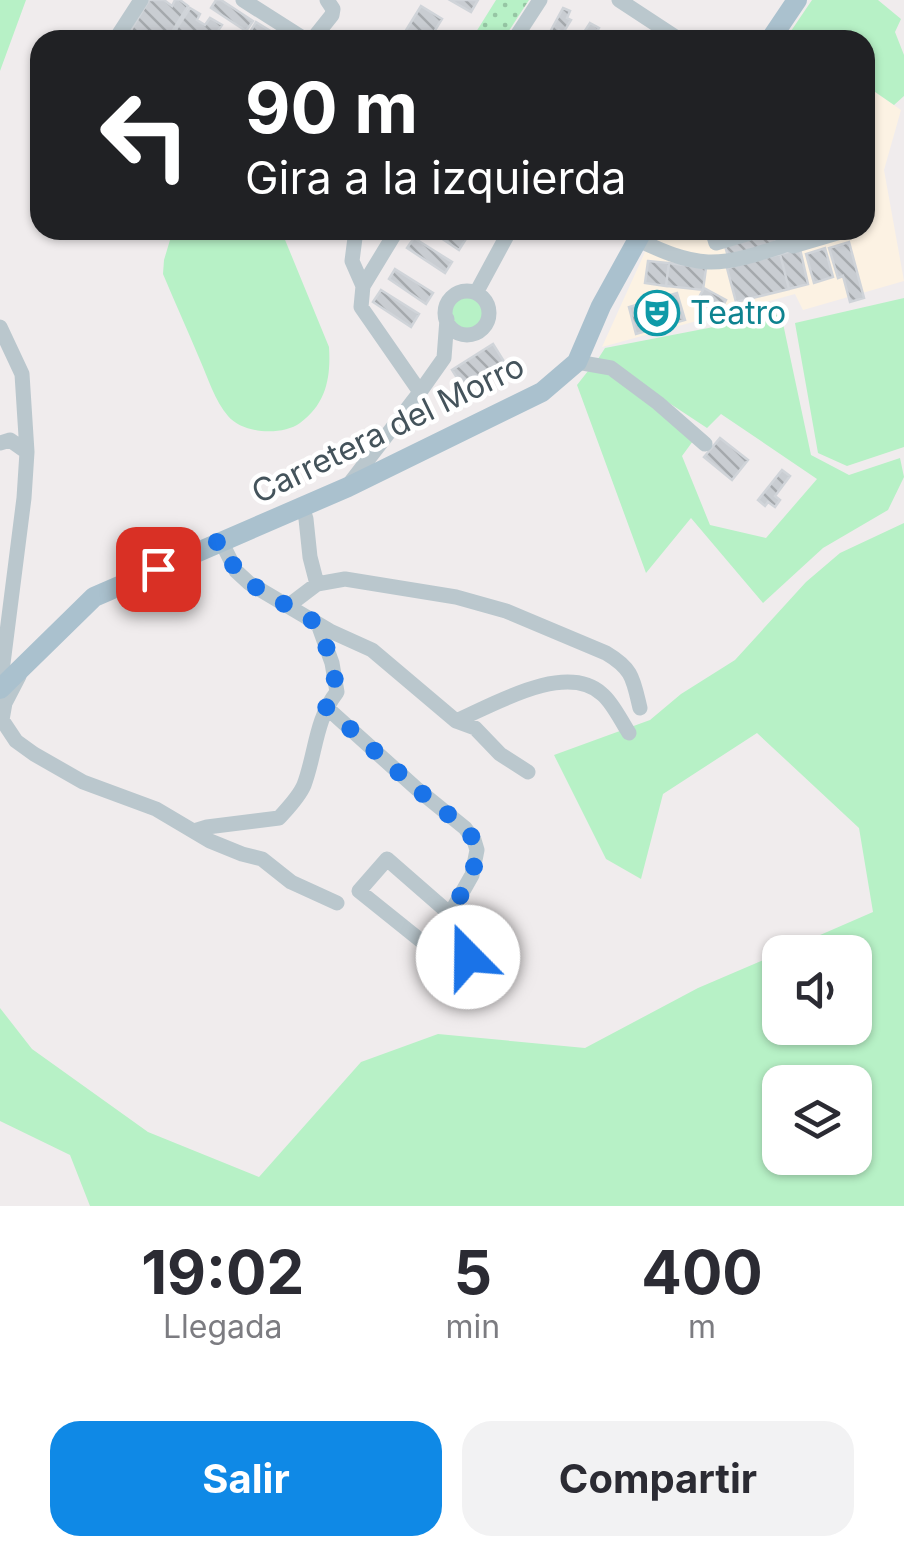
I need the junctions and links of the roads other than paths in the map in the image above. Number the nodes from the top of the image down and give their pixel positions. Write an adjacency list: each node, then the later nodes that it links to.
1 (141, 0): 7 (street)
2 (243, 0): 8 (street)
3 (327, 0): 9 (street)
4 (540, 0): 10 (street)
5 (620, 0): 11 (street)
6 (798, 0): 12 (main road)
7 (122, 30)
8 (292, 30)
9 (318, 30)
10 (520, 30)
11 (665, 30)
12 (777, 30)
13 (355, 240): 21 (street)
14 (391, 240): 21 (street)
15 (505, 240): 22 (street)
16 (638, 240): 27 (main road, Carretera del Morro)
17 (649, 240): 18 (street)
18 (779, 240)
19 (788, 240): 20 (street)
20 (813, 240)
21 (364, 286): 28 (street)
22 (476, 293): 23 (street); 25 (street)
23 (446, 319): 25 (street); 26 (street)
24 (0, 327): 31 (street)
25 (467, 334): 26 (street)
26 (444, 358): 28 (street)
27 (577, 362): 30 (street); 32 (main road, Carretera del Morro)
28 (420, 392): 32 (street)
29 (0, 443): 31 (street)
30 (705, 444)
31 (26, 452): 39 (street)
32 (348, 486): 33 (main road, Carretera del Morro)
33 (302, 506): 34 (main road, Carretera del Morro); 35 (street)
34 (221, 540): 36 (street); 38 (main road, Carretera del Morro)
35 (318, 584): 36 (street); 41 (street)
36 (288, 606): 37 (street)
37 (318, 624): 40 (street); 42 (street)
38 (23, 668): 39 (main road, Carretera del Morro); 45 (street)
39 (0, 688)
40 (326, 707): 45 (street); 47 (street)
41 (640, 708)
42 (456, 721): 43 (street); 44 (street)
43 (628, 733)
44 (528, 772)
45 (194, 831): 46 (street)
46 (336, 902)
47 (450, 914): 48 (street); 48 (street)
48 (450, 941): 49 (street)
49 (468, 957)

